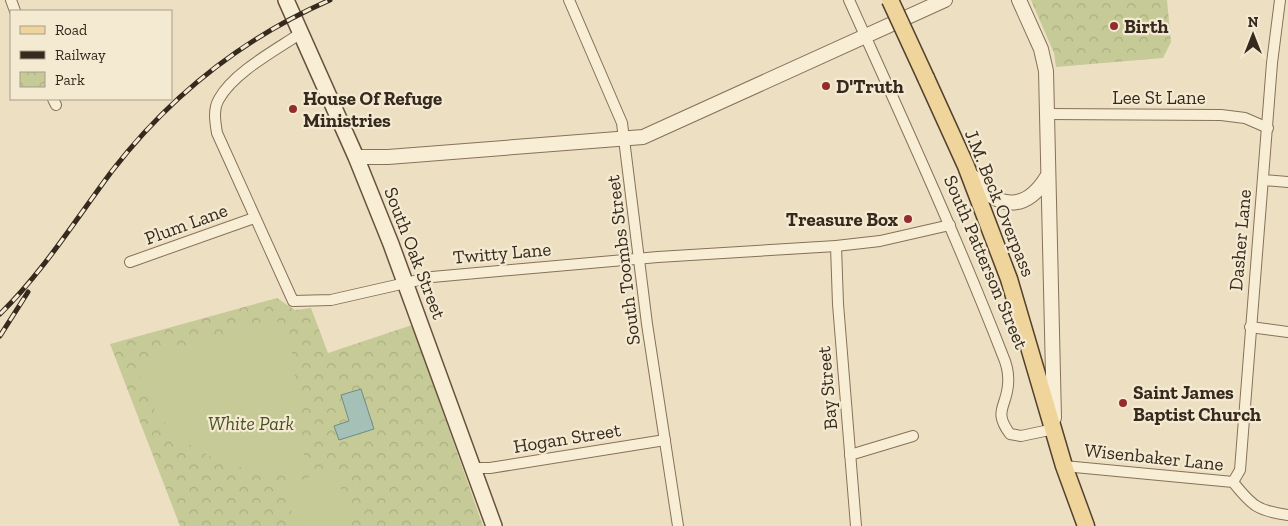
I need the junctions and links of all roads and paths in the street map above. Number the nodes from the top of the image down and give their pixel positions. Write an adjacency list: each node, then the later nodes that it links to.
1 (286, 0): 8 (main road, South Oak Street)
2 (569, 0): 12 (street, South Toombs Street)
3 (849, 0): 9 (street, South Patterson Street)
4 (890, 0): 14 (main road, J.M. Beck Overpass, bridge)
5 (945, 0): 9 (street)
6 (1019, 0): 10 (street)
7 (1280, 0): 11 (street, Dasher Lane)
8 (301, 34): 13 (main road, South Oak Street); 18 (street, Twitty Lane)
9 (866, 36): 12 (street); 19 (street, South Patterson Street)
10 (1047, 114): 11 (street, Lee St Lane); 15 (street)
11 (1268, 128): 16 (street, Dasher Lane)
12 (626, 140): 13 (street); 21 (street, South Toombs Street)
13 (356, 157): 23 (main road, South Oak Street)
14 (966, 166): 15 (street); 26 (main road, J.M. Beck Overpass)
15 (1048, 176): 26 (street)
16 (1263, 180): 17 (street); 24 (street, Dasher Lane)
17 (1288, 182)
18 (254, 218): 22 (street, Plum Lane); 23 (street, Twitty Lane)
19 (950, 225): 20 (street, Twitty Lane); 26 (street, South Patterson Street)
20 (836, 246): 21 (street, Twitty Lane); 29 (street, Bay Street)
21 (639, 259): 23 (street, Twitty Lane); 28 (street, South Toombs Street)
22 (130, 262)
23 (407, 283): 31 (main road, South Oak Street)
24 (1250, 328): 25 (street); 32 (street, Dasher Lane)
25 (1288, 332)
26 (1054, 429): 30 (main road)
27 (913, 436): 29 (street)
28 (665, 440): 31 (street, Hogan Street); 35 (street, South Toombs Street)
29 (850, 456): 36 (street, Bay Street)
30 (1064, 466): 32 (street, Wisenbaker Lane); 37 (main road)
31 (473, 468): 34 (main road, South Oak Street)
32 (1233, 482): 33 (street, Wisenbaker Lane)
33 (1288, 515)
34 (494, 526)
35 (678, 526)
36 (856, 526)
37 (1086, 526)

